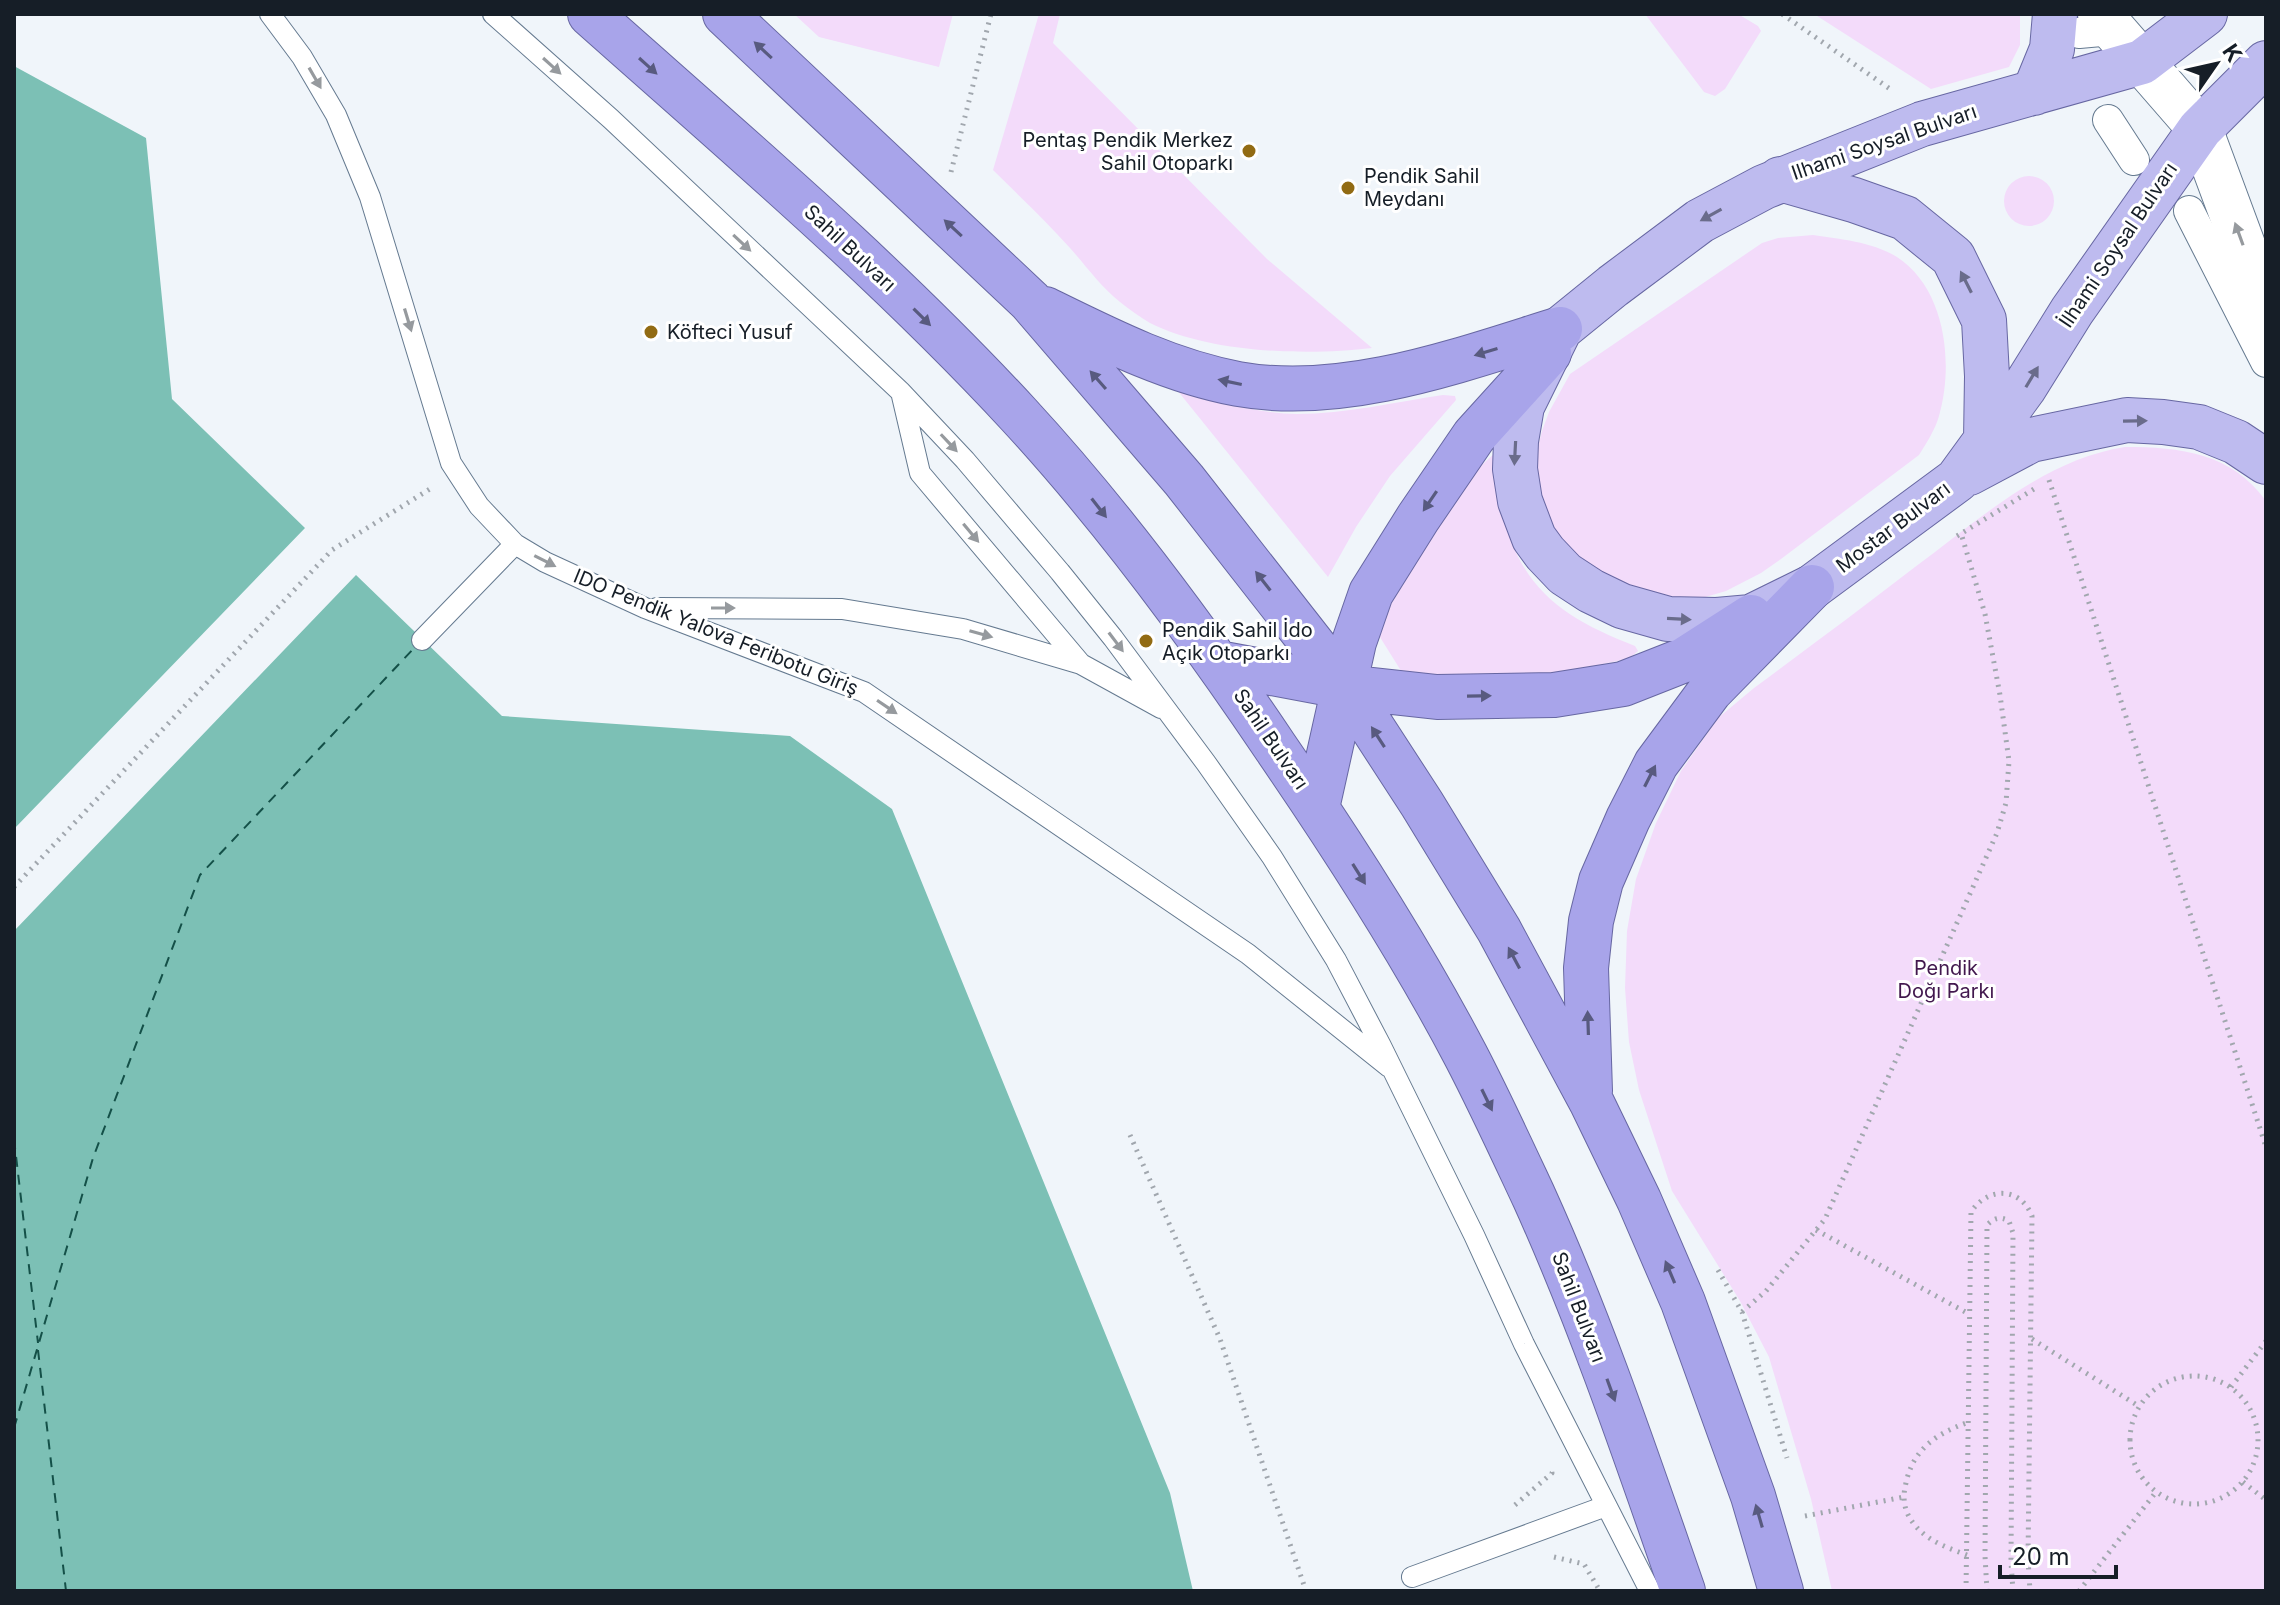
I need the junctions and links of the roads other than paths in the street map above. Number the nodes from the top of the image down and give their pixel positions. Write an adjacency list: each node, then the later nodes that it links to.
1 (270, 14): 23 (lane, IDO Pendik Yalova Feribotu Giriş, one-way to 23)
2 (493, 14): 19 (lane, one-way to 19)
3 (590, 14): 28 (highway, Sahil Bulvarı, one-way to 28)
4 (725, 14): 15 (highway, one-way to 4)
5 (2205, 14): 7 (main road)
6 (2087, 29): 7 (street); 9 (main road)
7 (2142, 62): 9 (main road); 11 (street)
8 (2266, 63): 11 (main road, İlhami Soysal Bulvarı)
9 (2034, 93): 13 (main road, Ilhami Soysal Bulvarı)
10 (2108, 120): 12 (street)
11 (2200, 129): 16 (street, one-way to 11); 20 (main road, İlhami Soysal Bulvarı, one-way to 11)
12 (2134, 160)
13 (1780, 179): 17 (main road, Mostar Bulvarı, one-way to 17); 20 (main road, one-way to 13)
14 (2189, 211): 18 (street)
15 (1030, 301): 17 (highway, one-way to 15); 30 (highway, one-way to 15)
16 (2266, 307)
17 (1554, 341): 26 (main road, Mostar Bulvarı, one-way to 26); 30 (highway, one-way to 30)
18 (2266, 362)
19 (901, 392): 29 (lane, one-way to 29); 31 (lane, one-way to 31)
20 (1986, 440): 22 (main road, Mostar Bulvarı)
21 (2266, 462): 22 (main road, one-way to 21)
22 (1957, 480): 24 (main road, Mostar Bulvarı)
23 (515, 544): 25 (lane, IDO Pendik Yalova Feribotu Giriş, one-way to 25); 27 (lane)
24 (1812, 587): 26 (main road, Mostar Bulvarı); 34 (highway, one-way to 24)
25 (645, 608): 29 (lane, one-way to 29); 33 (lane, IDO Pendik Yalova Feribotu Giriş, one-way to 33)
26 (1751, 617): 30 (highway, one-way to 26)
27 (422, 640)
28 (1219, 663): 30 (highway); 32 (highway, Sahil Bulvarı)
29 (1081, 664): 31 (lane)
30 (1346, 687): 32 (highway); 34 (highway, one-way to 30)
31 (1168, 712): 33 (lane)
32 (1317, 808): 38 (highway, Sahil Bulvarı, one-way to 38)
33 (1393, 1071): 35 (lane)
34 (1591, 1101): 39 (highway, one-way to 34)
35 (1606, 1506): 36 (lane); 37 (lane)
36 (1412, 1577)
37 (1650, 1591)
38 (1683, 1591)
39 (1781, 1591)

